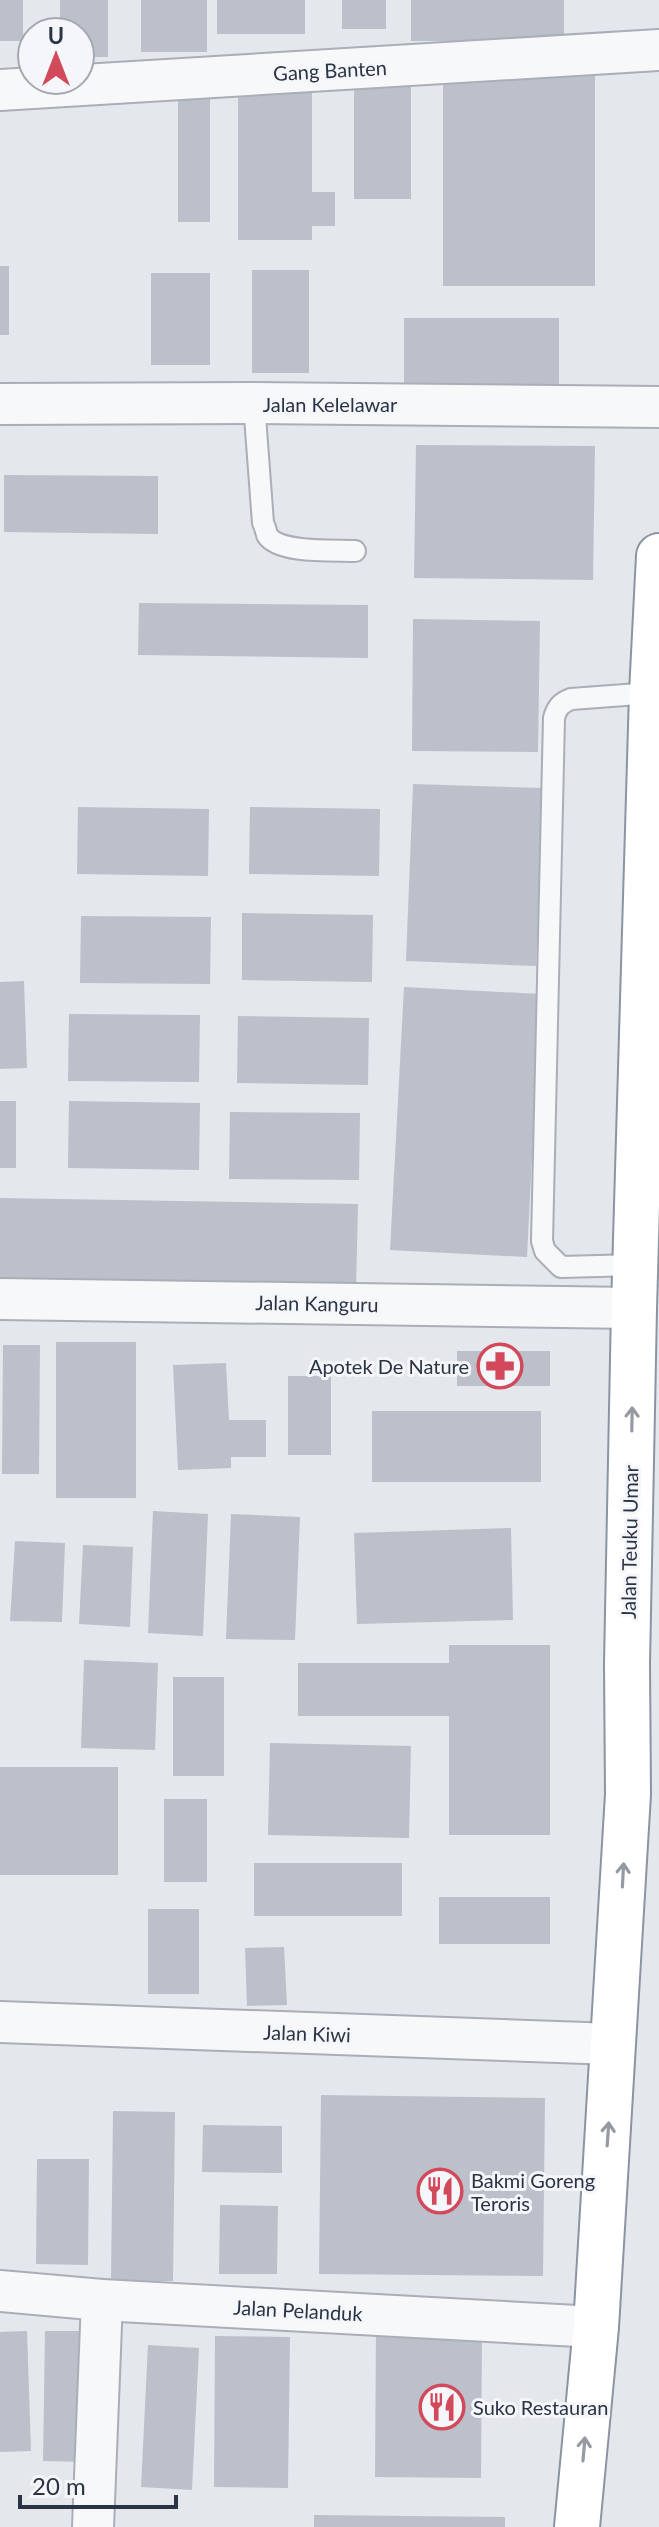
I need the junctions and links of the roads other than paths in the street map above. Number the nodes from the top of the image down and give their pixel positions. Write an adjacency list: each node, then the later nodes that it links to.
1 (659, 50): 2 (street, Gang Banten)
2 (0, 90)
3 (254, 403): 4 (street, Jalan Kelelawar); 5 (street, Jalan Kelelawar); 6 (lane)
4 (0, 404)
5 (659, 407)
6 (355, 551)
7 (659, 556): 8 (highway, Jalan Teuku Umar)
8 (652, 693): 9 (highway, Jalan Teuku Umar); 9 (lane)
9 (636, 1265): 11 (highway, Jalan Teuku Umar)
10 (0, 1299): 11 (street, Jalan Kanguru)
11 (634, 1308): 12 (highway, Jalan Teuku Umar, one-way to 11)
12 (643, 1676): 13 (highway, Jalan Teuku Umar)
13 (643, 1783): 15 (highway, Jalan Teuku Umar, one-way to 13)
14 (0, 2022): 15 (street, Jalan Kiwi)
15 (614, 2044): 18 (highway, Jalan Teuku Umar, one-way to 15)
16 (0, 2291): 17 (street, Jalan Pelanduk)
17 (102, 2300): 18 (street, Jalan Pelanduk); 19 (street)
18 (596, 2327): 20 (highway, Jalan Teuku Umar, one-way to 18)
19 (93, 2527)
20 (577, 2527)

